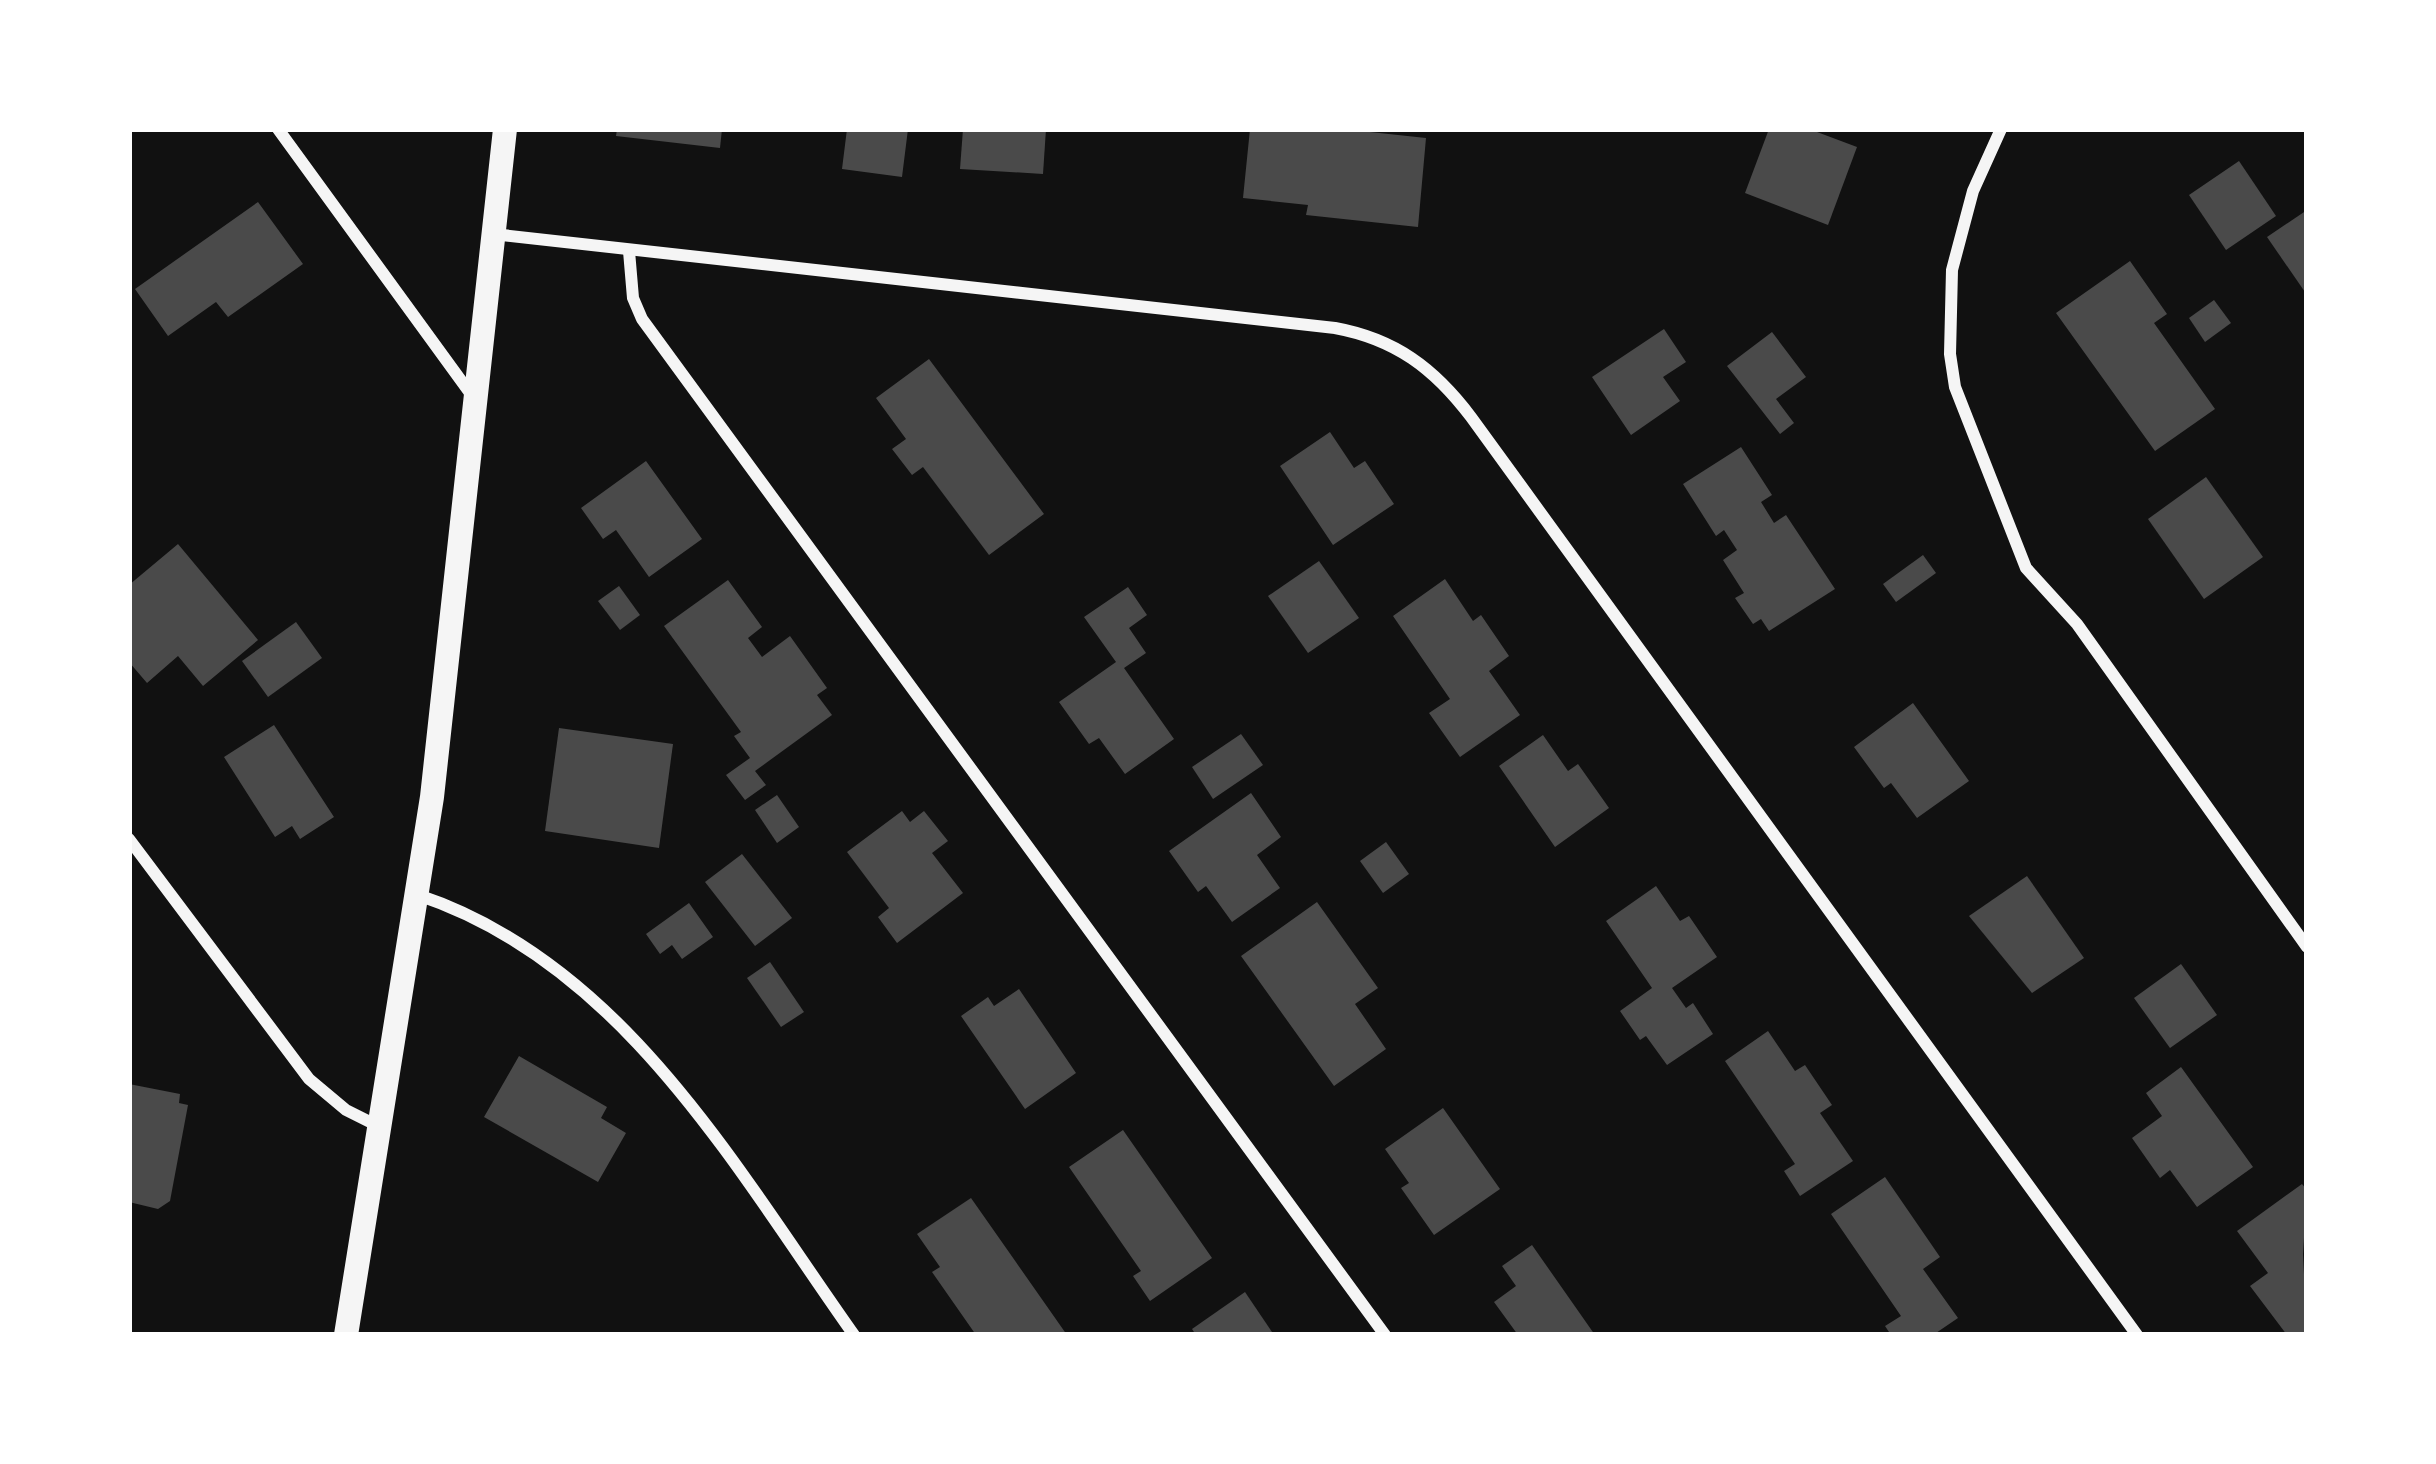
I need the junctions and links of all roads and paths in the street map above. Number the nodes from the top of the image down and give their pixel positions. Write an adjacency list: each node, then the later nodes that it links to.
1 (278, 129): 6 (street)
2 (505, 129): 4 (main road)
3 (2001, 129): 9 (street)
4 (493, 234): 5 (street); 6 (main road)
5 (628, 251): 13 (street); 14 (street)
6 (473, 398): 8 (main road)
7 (129, 839): 10 (street)
8 (418, 895): 10 (main road); 12 (street)
9 (2307, 946)
10 (383, 1129): 11 (main road)
11 (346, 1335)
12 (854, 1335)
13 (1385, 1335)
14 (2137, 1335)

